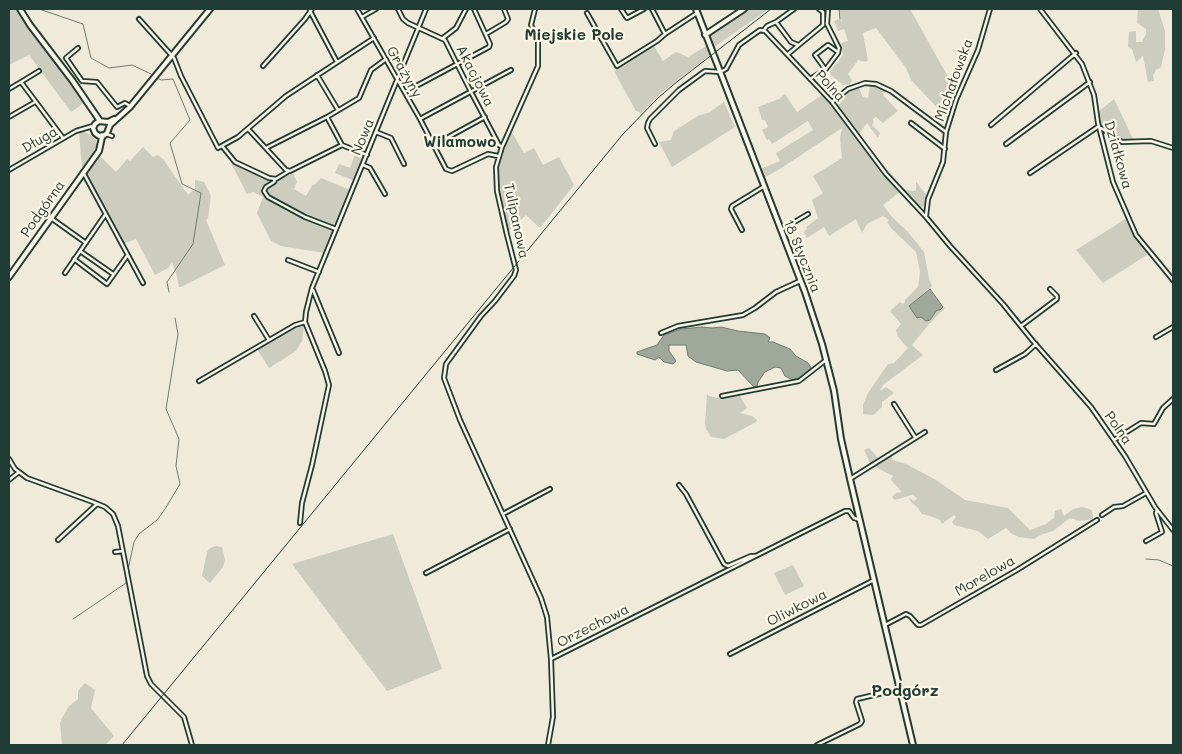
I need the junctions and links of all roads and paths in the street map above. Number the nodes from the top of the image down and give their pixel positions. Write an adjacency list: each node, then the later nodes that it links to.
1 (20, 9): 64 (street)
2 (210, 9): 37 (street)
3 (357, 9): 23 (street, Grażyny)
4 (376, 9): 23 (street)
5 (398, 9): 26 (street, Akacjowa)
6 (426, 9): 26 (street, Nowa)
7 (466, 9): 32 (street)
8 (474, 9): 28 (street)
9 (504, 9): 28 (street)
10 (535, 9): 81 (street, Tulipanowa)
11 (621, 9): 12 (street)
12 (644, 9)
13 (652, 9): 29 (street)
14 (744, 9): 30 (street)
15 (794, 9): 25 (street)
16 (819, 9): 33 (street)
17 (828, 9): 35 (street)
18 (990, 9): 72 (street, Michałowska)
19 (1040, 9): 36 (street, Działkowa)
20 (311, 10): 40 (street); 42 (street)
21 (696, 11): 29 (street); 30 (street, 18 Stycznia)
22 (587, 13): 29 (street)
23 (362, 17): 31 (street, Grażyny)
24 (139, 19): 37 (street)
25 (776, 22): 27 (street); 33 (street)
26 (419, 27): 32 (street, Akacjowa); 48 (street, Nowa)
27 (764, 30): 38 (street, Polna); 46 (street)
28 (485, 34): 41 (street)
29 (665, 34)
30 (705, 35): 46 (street, 18 Stycznia)
31 (374, 38): 39 (street, Grażyny); 40 (street)
32 (443, 38): 41 (street, Akacjowa)
33 (799, 46): 38 (street)
34 (78, 48): 57 (street)
35 (837, 51): 43 (street); 43 (street)
36 (1075, 53): 51 (street, Działkowa); 66 (street)
37 (171, 55): 57 (street); 80 (street)
38 (788, 55): 49 (street, Polna)
39 (386, 59): 48 (street, Grażyny); 58 (street)
40 (337, 62): 47 (street)
41 (456, 64): 53 (street); 54 (street, Akacjowa)
42 (263, 66)
43 (825, 69): 49 (street)
44 (511, 70): 54 (street)
45 (39, 71): 50 (street)
46 (720, 72): 76 (street); 95 (street, 18 Stycznia)
47 (316, 75): 58 (street); 70 (street)
48 (397, 79): 53 (street, Grażyny); 71 (street, Nowa)
49 (810, 79): 56 (street, Polna)
50 (21, 82): 52 (street); 55 (street)
51 (1090, 82): 67 (street, Działkowa); 77 (street)
52 (9, 89)
53 (405, 92): 63 (street, Grażyny)
54 (470, 92): 62 (street, Akacjowa); 63 (street)
55 (36, 102): 59 (street); 75 (street)
56 (832, 102): 72 (street); 98 (street, Polna)
57 (130, 106): 60 (street)
58 (338, 111): 61 (street)
59 (9, 117)
60 (118, 117): 64 (street); 68 (street)
61 (327, 117): 78 (street); 82 (street)
62 (485, 118): 79 (street); 81 (street, Akacjowa)
63 (420, 120): 79 (street, Grażyny)
64 (99, 123): 68 (street); 69 (street, Długa); 73 (street, Podgórna)
65 (911, 123): 84 (street)
66 (991, 125)
67 (1099, 126): 83 (street); 93 (street); 115 (street, Działkowa)
68 (108, 128): 74 (street, Podgórna); 74 (street)
69 (82, 129): 73 (street); 75 (street, Długa)
70 (248, 129): 80 (street); 82 (street)
71 (376, 132): 86 (street, Nowa); 88 (street)
72 (946, 132): 84 (street, Michałowska)
73 (96, 133): 74 (street); 85 (street, Podgórna)
74 (105, 135): 85 (street, Podgórna)
75 (63, 138): 90 (street, Długa)
76 (656, 144)
77 (1006, 144)
78 (342, 145): 86 (street); 91 (street)
79 (434, 145): 87 (street, Grażyny)
80 (222, 146): 94 (street)
81 (502, 147): 87 (street, Tulipanowa)
82 (266, 148): 91 (street)
83 (1173, 148)
84 (946, 150): 97 (street, Michałowska)
85 (95, 155): 92 (street, Podgórna)
86 (367, 155): 89 (street, Nowa)
87 (498, 156): 132 (street, Tulipanowa)
88 (404, 164)
89 (363, 165): 96 (street); 103 (street, Nowa)
90 (9, 170)
91 (290, 171): 94 (street)
92 (83, 172): 100 (street); 102 (street, Podgórna)
93 (1030, 173)
94 (276, 179): 103 (street)
95 (763, 187): 104 (street); 105 (street, 18 Stycznia)
96 (385, 194)
97 (927, 206): 98 (street); 101 (street, Michałowska)
98 (919, 209): 101 (street, Polna)
99 (808, 214): 105 (street)
100 (105, 215): 106 (street); 108 (street)
101 (926, 217): 122 (street, Polna)
102 (51, 218): 106 (street); 114 (street, Podgórna)
103 (336, 229): 111 (street, Nowa)
104 (742, 230)
105 (780, 231): 116 (street, 18 Stycznia)
106 (86, 243): 107 (street)
107 (80, 251): 109 (street); 113 (street)
108 (127, 256): 113 (street); 117 (street)
109 (74, 259): 112 (street); 113 (street)
110 (288, 260): 111 (street)
111 (319, 272): 118 (street, Nowa)
112 (65, 273)
113 (114, 274)
114 (9, 277)
115 (1173, 280)
116 (800, 282): 125 (street); 130 (street, 18 Stycznia)
117 (143, 283)
118 (312, 288): 121 (street, Nowa); 129 (street)
119 (1050, 289): 122 (street)
120 (254, 316): 127 (street)
121 (305, 322): 127 (street); 153 (street)
122 (1021, 326): 128 (street, Polna)
123 (1172, 328): 124 (street); 126 (street)
124 (1173, 332)
125 (661, 333)
126 (1156, 338)
127 (269, 340): 133 (street)
128 (1036, 344): 131 (street); 139 (street, Polna)
129 (339, 354)
130 (826, 360): 134 (street); 142 (street, 18 Stycznia)
131 (996, 370)
132 (444, 378): 149 (street, Orzechowa)
133 (200, 381)
134 (722, 396)
135 (1173, 399): 139 (street)
136 (894, 404): 138 (street)
137 (925, 432): 138 (street)
138 (915, 437): 142 (street)
139 (1114, 440): 146 (street, Polna)
140 (9, 459): 141 (street)
141 (19, 472): 143 (street); 147 (street)
142 (850, 479): 151 (street, 18 Stycznia)
143 (9, 480)
144 (679, 485): 160 (street)
145 (550, 489): 149 (street)
146 (1146, 492): 148 (street, Polna); 150 (street)
147 (97, 504): 156 (street); 158 (street)
148 (1157, 510): 155 (street, Polna); 157 (street)
149 (503, 514): 154 (street, Orzechowa)
150 (1102, 515)
151 (860, 520): 160 (street, Orzechowa); 162 (street, 18 Stycznia)
152 (1097, 520): 163 (street, Morelowa)
153 (300, 523)
154 (510, 529): 161 (street); 165 (street, Orzechowa)
155 (1173, 530)
156 (58, 540)
157 (1146, 542)
158 (123, 551): 159 (street); 167 (street)
159 (115, 552)
160 (757, 557): 165 (street, Orzechowa)
161 (426, 573)
162 (874, 580): 163 (street, 18 Stycznia); 164 (street, Oliwkowa)
163 (885, 625): 166 (street, 18 Stycznia)
164 (730, 654)
165 (551, 659): 168 (street)
166 (900, 689): 169 (street); 170 (street, 18 Stycznia)
167 (192, 745)
168 (548, 745)
169 (817, 745)
170 (914, 745)

